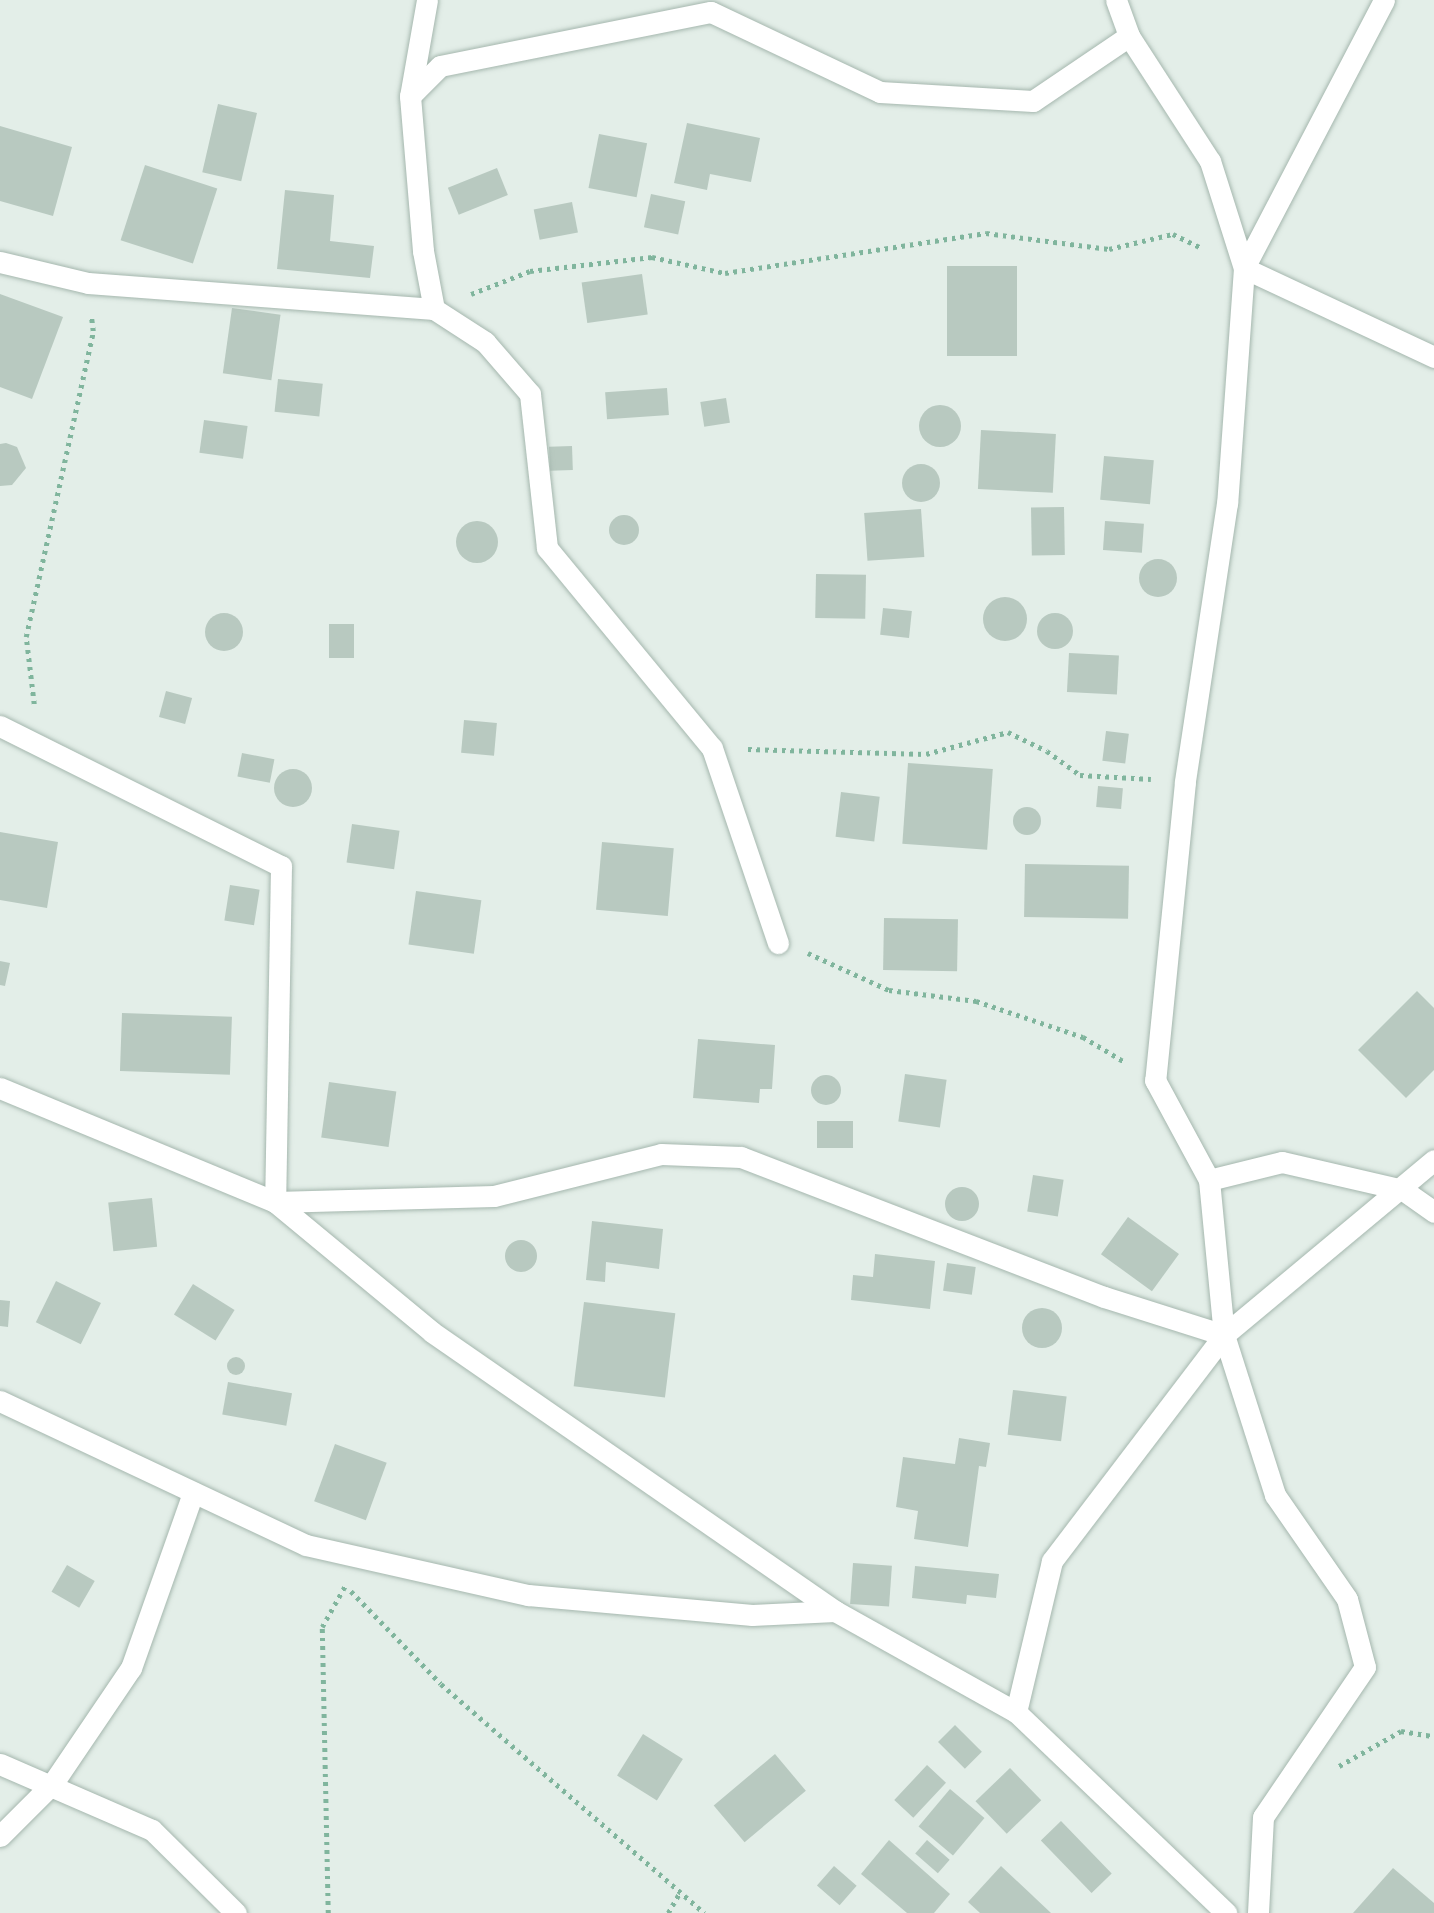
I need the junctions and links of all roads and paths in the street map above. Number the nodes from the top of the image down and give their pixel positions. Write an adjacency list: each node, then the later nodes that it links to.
1 (427, 0): 5 (street)
2 (1116, 0): 4 (street)
3 (1384, 0): 7 (street)
4 (1129, 36): 5 (street); 7 (street)
5 (410, 96): 9 (street)
6 (0, 262): 8 (street)
7 (1244, 268): 9 (path); 10 (street); 14 (street)
8 (88, 283): 9 (street); 12 (path)
9 (434, 309): 13 (street)
10 (1434, 357)
11 (0, 726): 12 (street)
12 (38, 745): 21 (street)
13 (712, 748): 14 (path); 15 (street)
14 (1185, 782): 16 (street)
15 (778, 943): 16 (path)
16 (1156, 1080): 19 (street)
17 (0, 1088): 21 (street)
18 (1434, 1160): 20 (street)
19 (1209, 1180): 20 (street); 23 (street)
20 (1403, 1190): 22 (street); 23 (street)
21 (275, 1202): 23 (street); 28 (street)
22 (1434, 1212)
23 (1224, 1335): 29 (street); 41 (street)
24 (0, 1401): 25 (street)
25 (193, 1493): 26 (street); 33 (street)
26 (306, 1545): 27 (path); 28 (street)
27 (346, 1586): 35 (path); 37 (path)
28 (835, 1611): 29 (street)
29 (1016, 1712): 40 (street)
30 (1434, 1736): 32 (path)
31 (0, 1764): 33 (street)
32 (1326, 1774)
33 (53, 1783): 34 (street); 36 (street)
34 (0, 1836)
35 (680, 1892): 38 (path); 39 (path)
36 (236, 1913)
37 (328, 1913)
38 (668, 1913)
39 (704, 1913)
40 (1226, 1913)
41 (1258, 1913)

